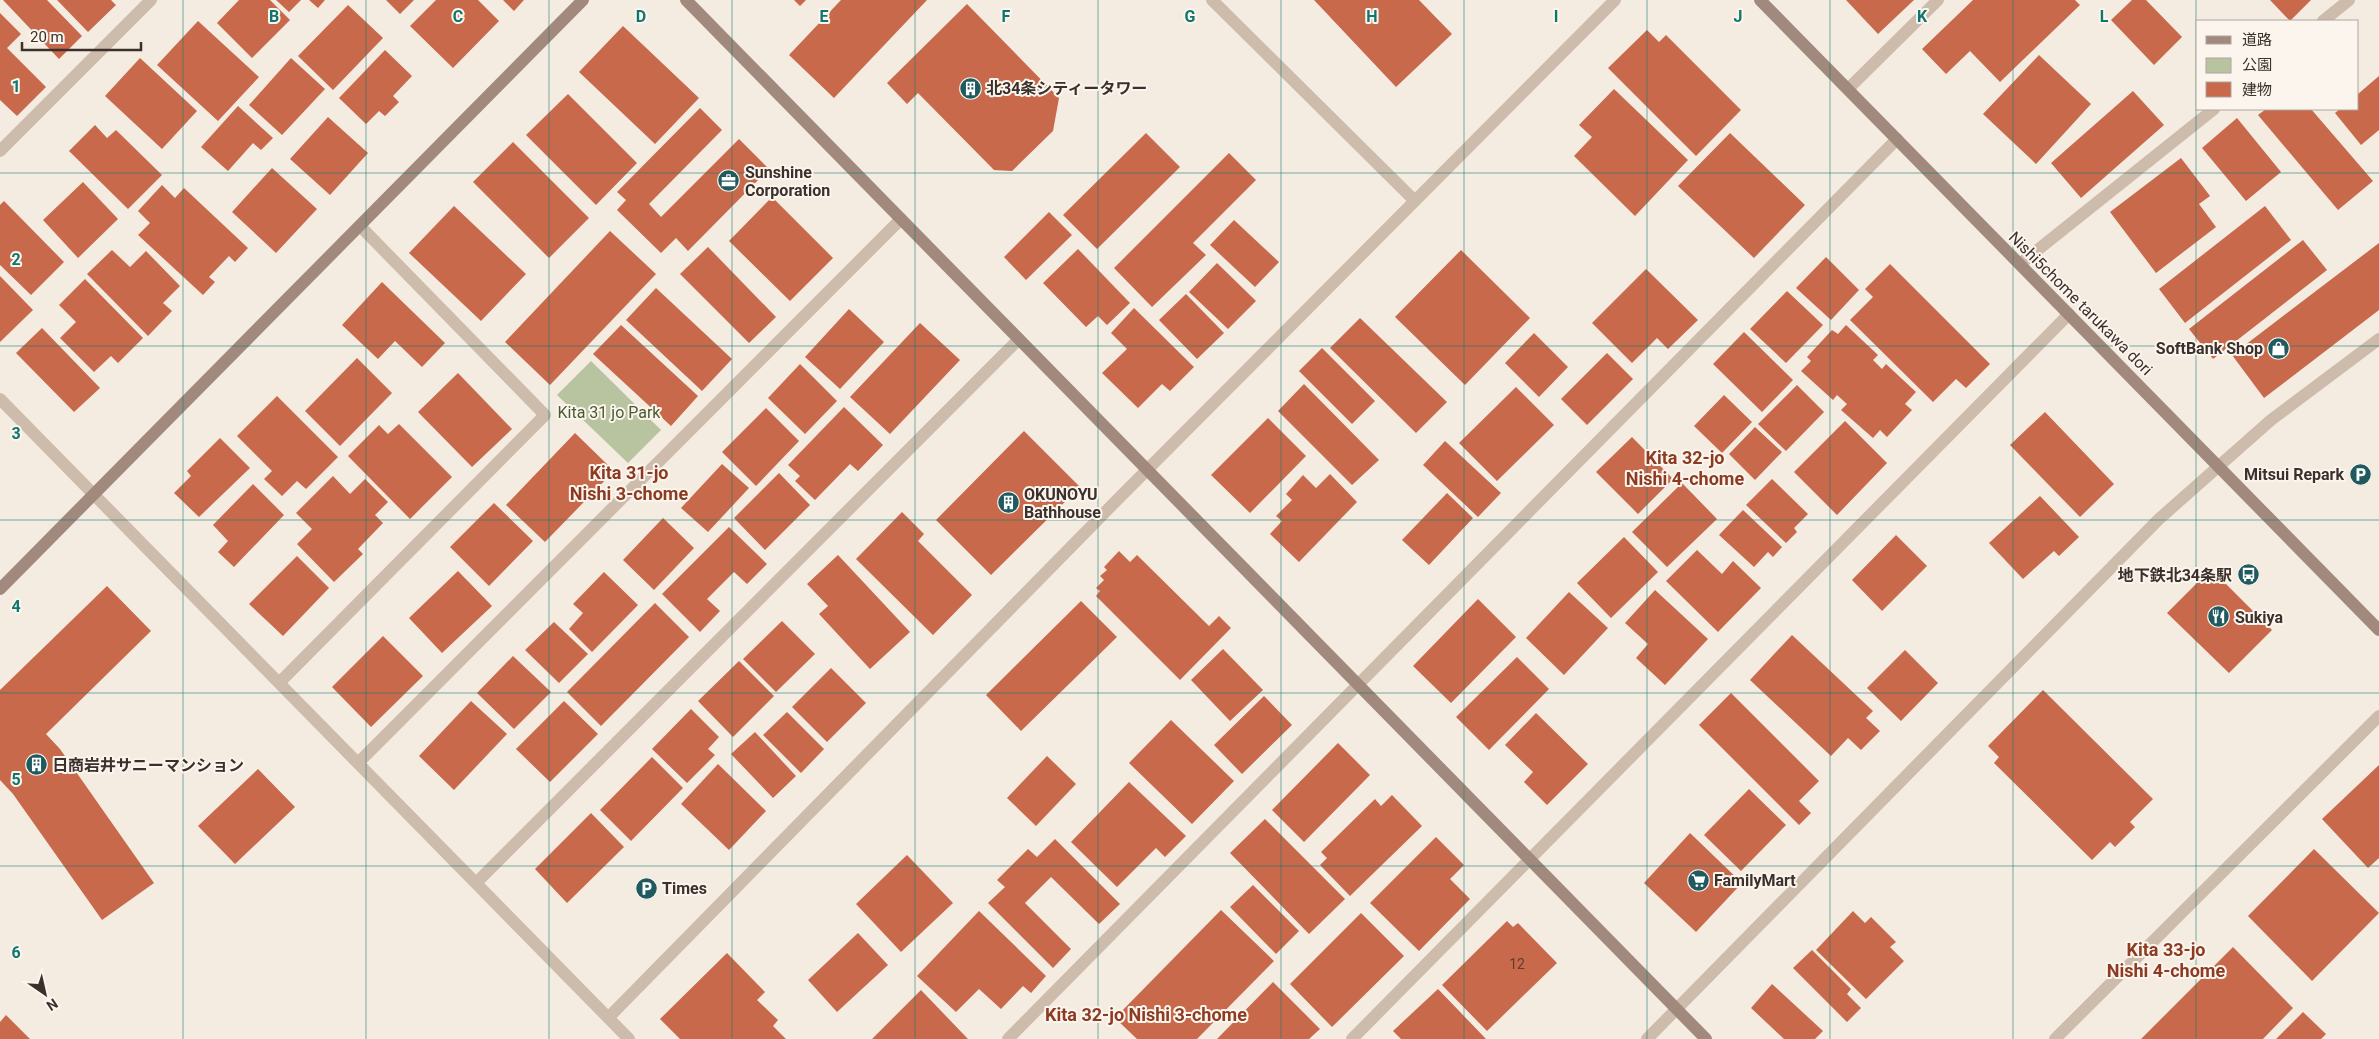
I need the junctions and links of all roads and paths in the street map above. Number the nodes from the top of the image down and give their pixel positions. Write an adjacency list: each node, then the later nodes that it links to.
1 (151, 0): 13 (street)
2 (583, 0): 16 (street)
3 (686, 0): 15 (street)
4 (1212, 0): 14 (street)
5 (1615, 0): 14 (street)
6 (1760, 0): 10 (street, Nishi5chome tarukawa dori)
7 (1938, 0): 10 (street)
8 (2349, 0): 9 (street)
9 (2324, 20)
10 (1848, 89): 12 (street, Nishi5chome tarukawa dori)
11 (2213, 110): 17 (street)
12 (1897, 139): 17 (street, Nishi5chome tarukawa dori); 28 (street)
13 (0, 151)
14 (1415, 201): 23 (street)
15 (901, 219): 19 (street); 30 (street)
16 (360, 226): 24 (street); 27 (street)
17 (2020, 264): 18 (street, Nishi5chome tarukawa dori)
18 (2069, 314): 22 (street, Nishi5chome tarukawa dori); 31 (street)
19 (1019, 339): 23 (street); 32 (street)
20 (2379, 339): 22 (street)
21 (0, 399): 24 (street)
22 (2219, 466): 26 (street, Nishi5chome tarukawa dori); 33 (street)
23 (1147, 470): 28 (street); 34 (street)
24 (94, 494): 25 (street); 27 (street)
25 (0, 589)
26 (2379, 630)
27 (280, 683): 30 (street)
28 (1357, 684): 31 (street); 36 (street)
29 (2379, 716): 40 (street)
30 (358, 763): 32 (street)
31 (1530, 859): 33 (street); 37 (street)
32 (476, 883): 34 (street)
33 (1676, 1008): 38 (street); 39 (street)
34 (608, 1018): 35 (street)
35 (629, 1039)
36 (1008, 1039)
37 (1352, 1039)
38 (1647, 1039)
39 (1706, 1039)
40 (2055, 1039)

